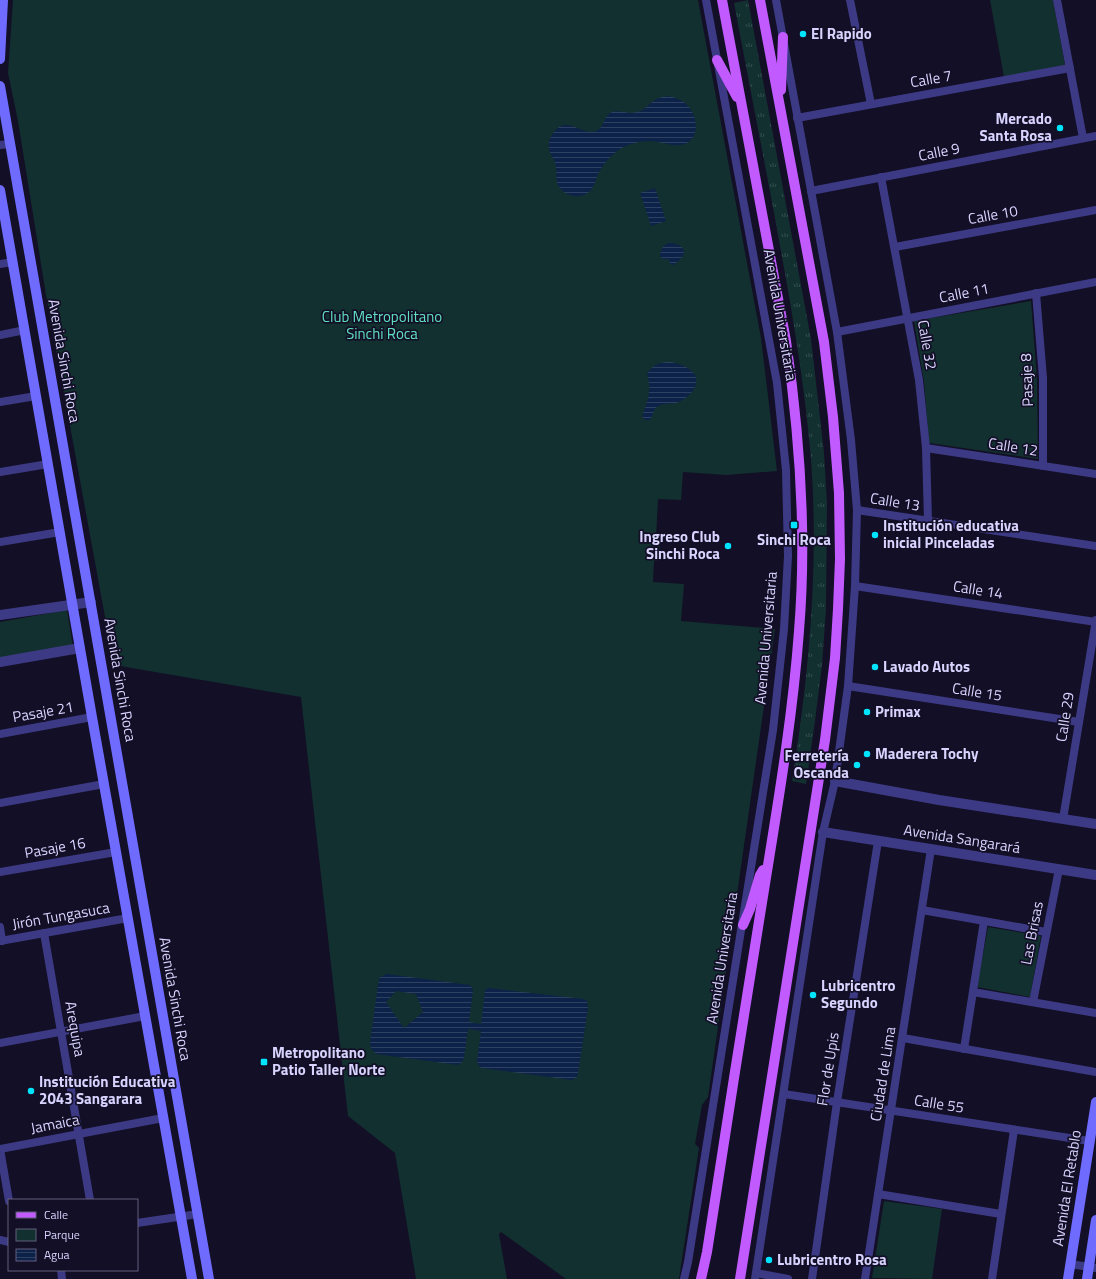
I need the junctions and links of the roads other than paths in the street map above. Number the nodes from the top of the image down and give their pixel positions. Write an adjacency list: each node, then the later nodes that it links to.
1 (3, 0): 9 (main road)
2 (706, 0): 10 (street, Avenida Universitaria)
3 (722, 0): 13 (main road, Avenida Universitaria)
4 (760, 0): 15 (main road)
5 (776, 0): 8 (street)
6 (850, 0): 14 (street)
7 (1057, 0): 11 (street)
8 (783, 37): 15 (main road); 16 (street)
9 (0, 59)
10 (717, 60): 13 (main road); 74 (street, Avenida Universitaria)
11 (1070, 68): 14 (street, Calle 7); 18 (street)
12 (0, 86): 19 (main road, Avenida Sinchi Roca)
13 (742, 104): 67 (main road, Avenida Universitaria)
14 (871, 104): 16 (street, Calle 7)
15 (780, 107): 112 (main road)
16 (798, 118): 22 (street)
17 (1096, 136): 18 (street, Calle 9)
18 (1083, 138): 20 (street, Calle 9)
19 (5, 145): 46 (main road, Avenida Sinchi Roca)
20 (881, 177): 22 (street, Calle 9); 24 (street, Calle 32)
21 (0, 190): 25 (main road)
22 (811, 191): 31 (street)
23 (1096, 211): 24 (street, Calle 10)
24 (895, 247): 29 (street, Calle 32)
25 (13, 262): 26 (street); 30 (main road)
26 (0, 264)
27 (1096, 282): 28 (street, Calle 11)
28 (1036, 293): 29 (street, Calle 11); 37 (street, Pasaje 8)
29 (908, 318): 31 (street, Calle 11); 35 (street, Calle 32)
30 (25, 330): 32 (street); 33 (main road)
31 (837, 332): 40 (street)
32 (0, 335)
33 (36, 396): 34 (street); 36 (main road)
34 (0, 402)
35 (926, 448): 37 (street, Calle 12); 41 (street, Calle 32)
36 (48, 464): 38 (street); 42 (main road)
37 (1043, 466): 39 (street, Calle 12)
38 (0, 472)
39 (1096, 474)
40 (857, 510): 41 (street, Calle 13); 45 (street)
41 (928, 521): 44 (street, Calle 13)
42 (60, 532): 43 (street); 47 (main road)
43 (0, 542)
44 (1096, 546)
45 (855, 586): 49 (street, Calle 14); 54 (street)
46 (91, 602): 47 (street); 52 (main road, Avenida Sinchi Roca)
47 (73, 605): 48 (street); 50 (main road)
48 (0, 616)
49 (1096, 621): 56 (street, Calle 29)
50 (80, 648): 51 (street); 53 (main road)
51 (0, 662)
52 (104, 677): 53 (main road); 100 (main road, Avenida Sinchi Roca)
53 (86, 681): 55 (main road)
54 (848, 686): 56 (street, Calle 15); 58 (street)
55 (92, 717): 57 (street, Pasaje 21); 59 (main road)
56 (1079, 722): 61 (street, Calle 29)
57 (0, 734)
58 (835, 781): 61 (street); 63 (street)
59 (104, 784): 60 (street); 66 (main road)
60 (0, 803)
61 (1063, 819): 62 (street)
62 (1096, 824)
63 (823, 832): 64 (street, Avenida Sangarará); 88 (street)
64 (878, 840): 65 (street, Avenida Sangarará); 89 (street, Flor de Upis)
65 (931, 849): 68 (street, Avenida Sangarará); 71 (street, Ciudad de Lima)
66 (116, 852): 69 (street, Pasaje 16); 72 (main road)
67 (768, 860): 74 (main road); 111 (main road, Avenida Universitaria)
68 (1058, 869): 70 (street, Avenida Sangarará); 76 (street, Las Brisas)
69 (0, 872)
70 (1096, 875)
71 (922, 910): 73 (street); 84 (street, Ciudad de Lima)
72 (128, 918): 77 (street, Jirón Tungasuca); 82 (main road)
73 (984, 921): 76 (street); 79 (street)
74 (743, 925): 110 (street, Avenida Universitaria)
75 (0, 927): 78 (street)
76 (1046, 932): 80 (street, Las Brisas)
77 (44, 933): 78 (street, Jirón Tungasuca); 83 (street, Arequipa)
78 (1, 941)
79 (973, 992): 80 (street); 86 (street)
80 (1033, 1002): 81 (street)
81 (1096, 1013)
82 (145, 1016): 83 (street); 92 (main road)
83 (61, 1031): 85 (street); 94 (street, Arequipa)
84 (903, 1038): 86 (street); 91 (street, Ciudad de Lima)
85 (0, 1043)
86 (964, 1049): 87 (street)
87 (1096, 1072)
88 (784, 1094): 89 (street, Calle 55); 107 (street)
89 (837, 1102): 91 (street, Calle 55); 114 (street, Flor de Upis)
90 (1096, 1102): 95 (main road, Avenida El Retablo)
91 (891, 1110): 93 (street, Calle 55); 97 (street, Ciudad de Lima)
92 (163, 1118): 94 (street, Jamaica); 102 (main road)
93 (1014, 1130): 95 (street, Calle 55); 101 (street)
94 (79, 1134): 96 (street, Jamaica); 99 (street, Arequipa)
95 (1089, 1141): 105 (main road, Avenida El Retablo)
96 (0, 1149): 98 (street)
97 (878, 1194): 101 (street); 115 (street, Ciudad de Lima)
98 (9, 1199)
99 (90, 1199)
100 (198, 1214): 102 (street); 109 (main road, Avenida Sinchi Roca)
101 (1001, 1214): 116 (street)
102 (180, 1216): 104 (street); 108 (main road)
103 (1096, 1220): 106 (main road)
104 (138, 1223)
105 (1070, 1264): 106 (street); 117 (main road, Avenida El Retablo)
106 (1092, 1268): 118 (main road)
107 (756, 1276): 113 (street)
108 (192, 1279)
109 (209, 1279)
110 (684, 1279)
111 (701, 1279)
112 (740, 1279)
113 (788, 1279)
114 (812, 1279)
115 (865, 1279)
116 (992, 1279)
117 (1068, 1279)
118 (1087, 1279)

